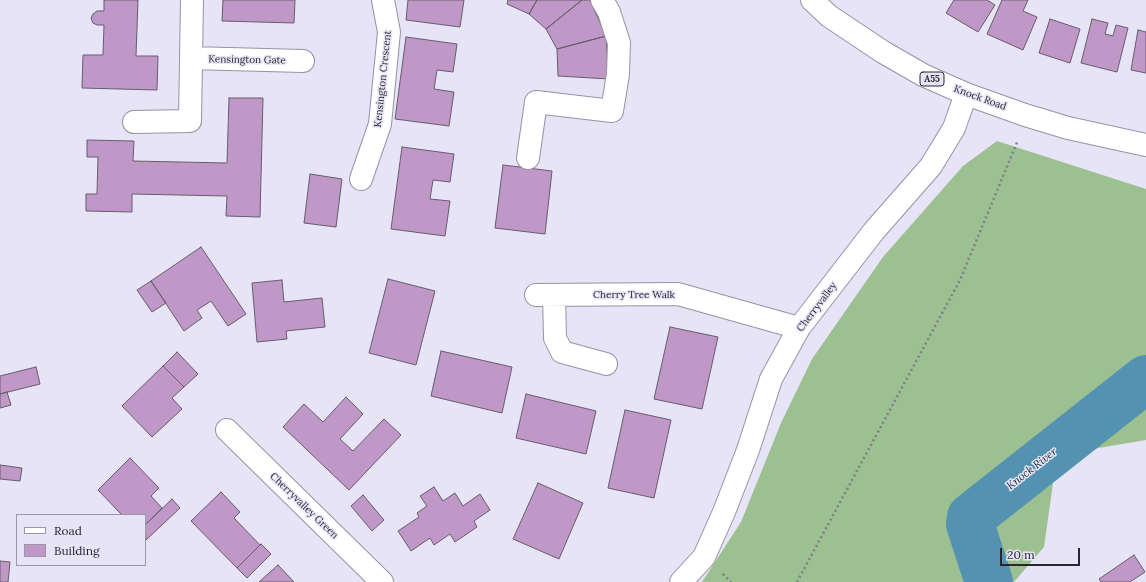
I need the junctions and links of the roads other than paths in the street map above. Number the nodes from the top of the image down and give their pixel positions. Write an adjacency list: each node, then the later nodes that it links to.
1 (192, 0): 5 (main road)
2 (383, 0): 11 (main road, Kensington Crescent)
3 (602, 0): 10 (main road)
4 (812, 0): 7 (main road, Knock Road / A55)
5 (191, 58): 6 (main road, Kensington Gate); 8 (main road)
6 (303, 61)
7 (966, 94): 9 (main road, Knock Road / A55); 12 (main road, Cherryvalley)
8 (134, 122)
9 (1146, 146)
10 (528, 158)
11 (361, 179)
12 (799, 328): 13 (main road, Cherry Tree Walk); 16 (main road, Cherryvalley)
13 (606, 364)
14 (227, 430): 15 (main road, Cherryvalley Green)
15 (382, 582)
16 (682, 582)

